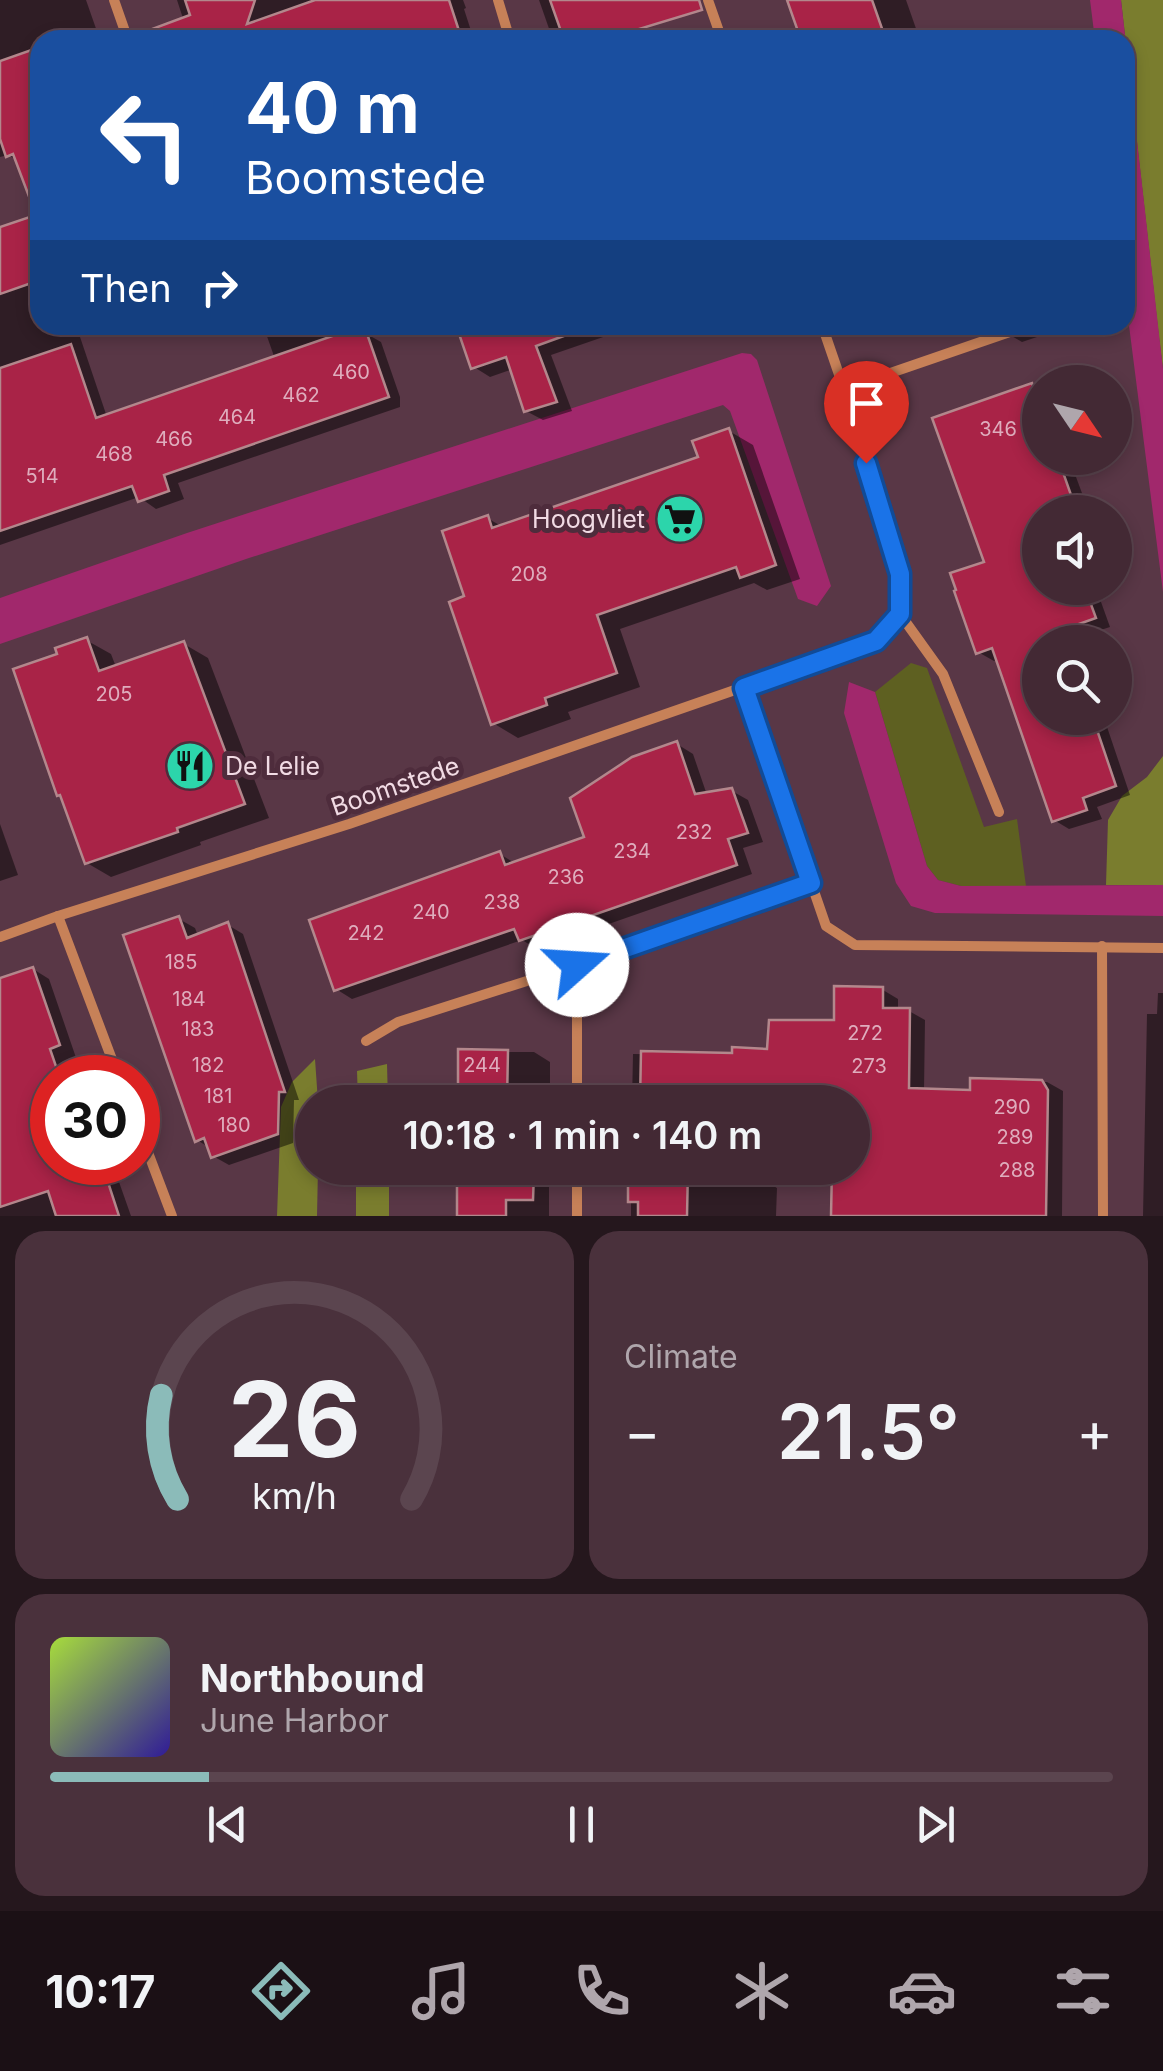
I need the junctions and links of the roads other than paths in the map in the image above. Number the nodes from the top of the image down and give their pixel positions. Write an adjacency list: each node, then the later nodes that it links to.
1 (114, 0): 4 (street)
2 (498, 0): 5 (street)
3 (708, 0): 6 (street)
4 (124, 30)
5 (507, 30)
6 (718, 30)
7 (825, 335): 9 (street)
8 (1001, 335): 9 (street)
9 (844, 389): 10 (street)
10 (900, 614): 11 (street, Boomstede); 12 (street)
11 (744, 688): 13 (street); 14 (street, Boomstede)
12 (999, 812)
13 (811, 883): 16 (street); 18 (street)
14 (58, 916): 15 (street, Boomstede); 20 (street)
15 (0, 937)
16 (1102, 946): 17 (street); 26 (street)
17 (1163, 948)
18 (577, 965): 19 (street); 21 (street)
19 (366, 1040)
20 (110, 1055)
21 (577, 1085)
22 (160, 1184): 24 (street)
23 (577, 1185): 25 (street)
24 (172, 1216)
25 (577, 1216)
26 (1104, 1216)

